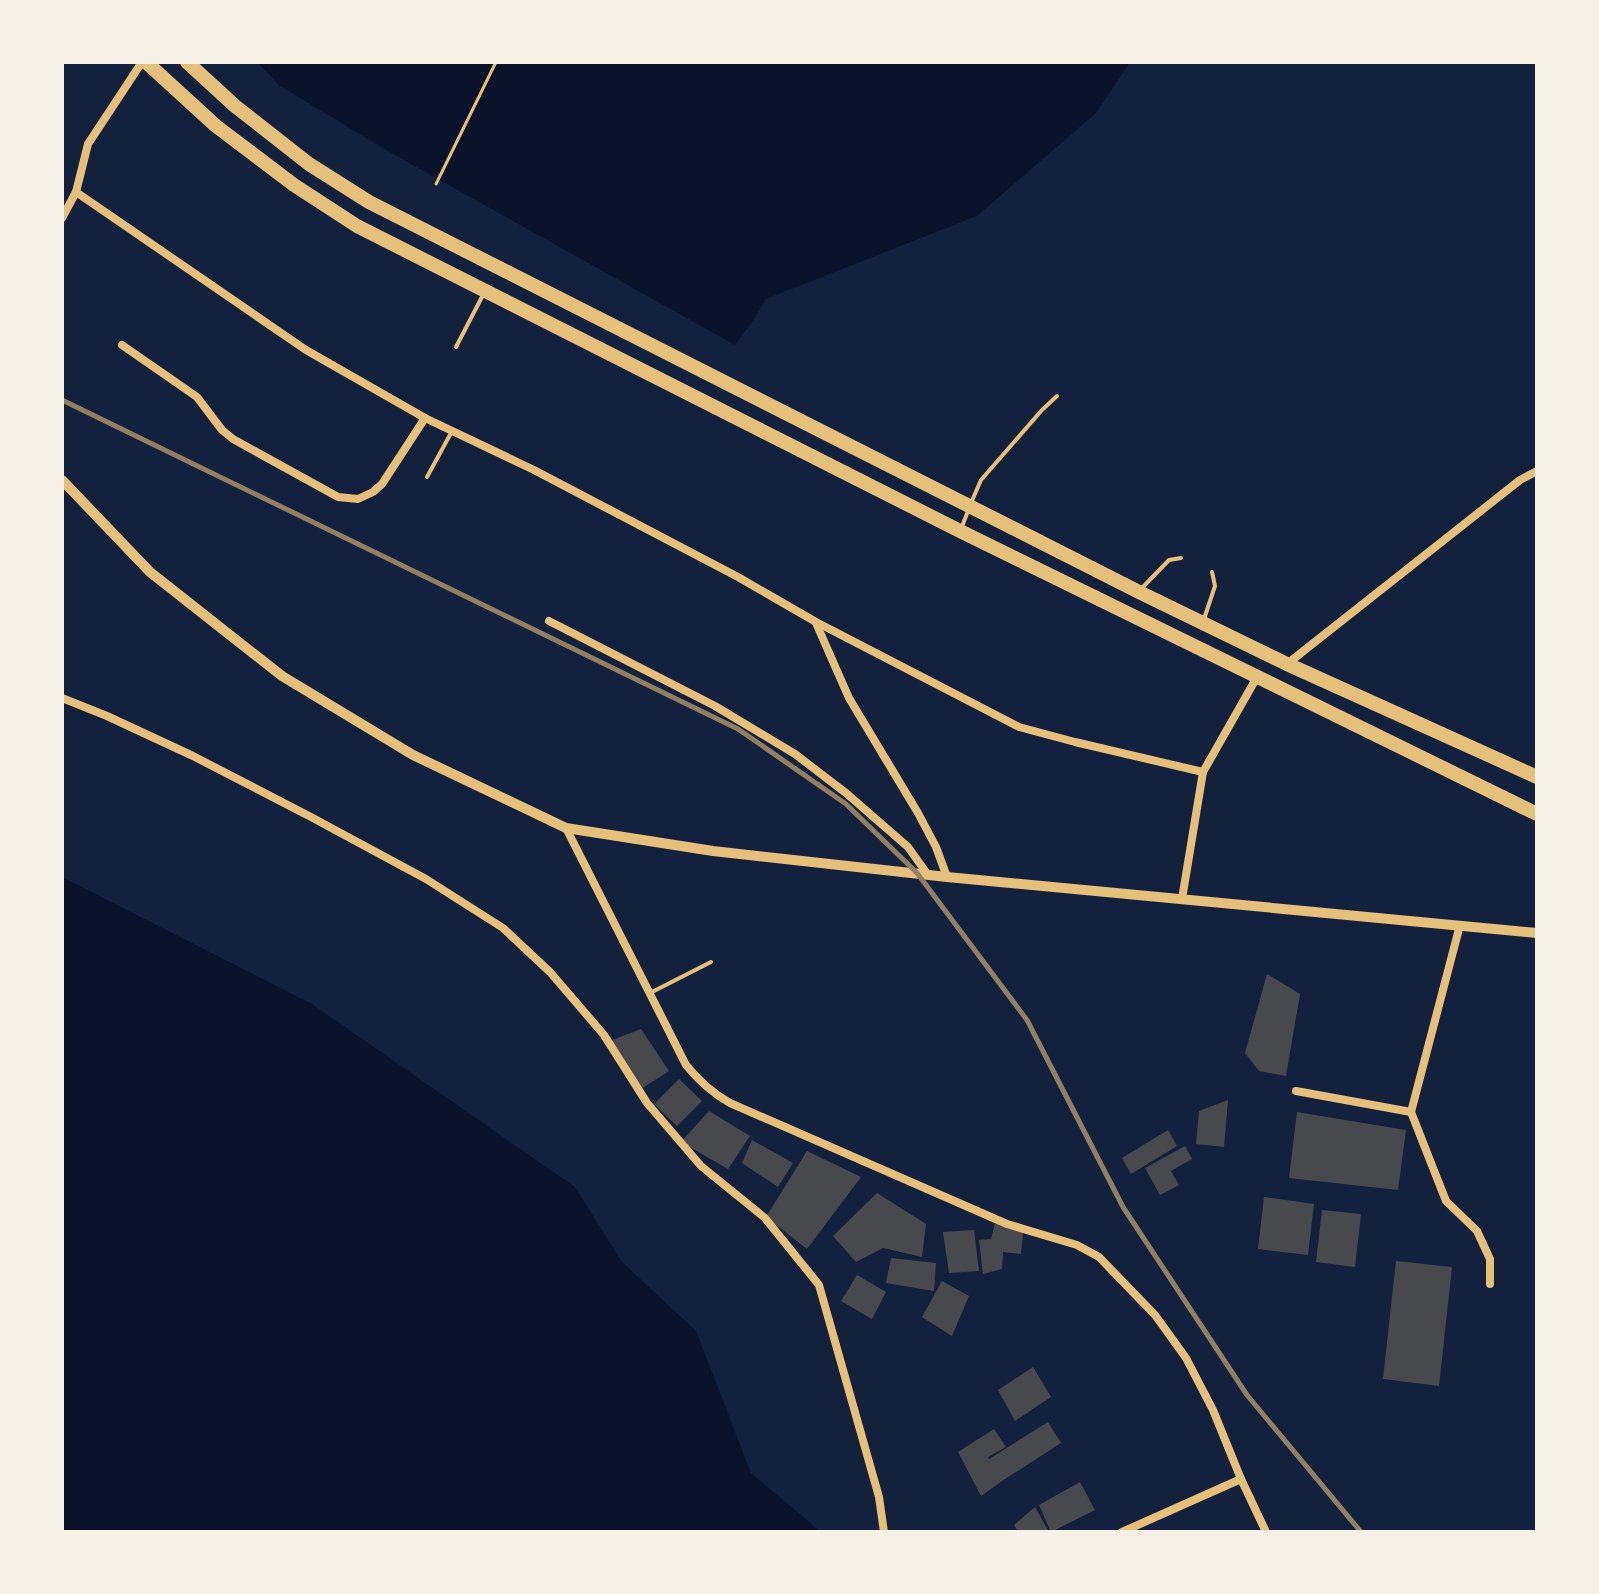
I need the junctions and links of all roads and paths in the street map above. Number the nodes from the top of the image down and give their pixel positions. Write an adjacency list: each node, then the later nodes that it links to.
1 (144, 62): 5 (street); 7 (main road)
2 (187, 62): 16 (main road)
3 (496, 62): 4 (path)
4 (436, 184)
5 (76, 192): 6 (street); 11 (street)
6 (62, 218)
7 (485, 291): 9 (lane); 17 (main road)
8 (122, 345): 11 (street)
9 (456, 347)
10 (1057, 396): 16 (lane)
11 (425, 418): 12 (street)
12 (452, 431): 14 (lane); 22 (street)
13 (1537, 471): 24 (street)
14 (427, 477)
15 (62, 480): 30 (street)
16 (969, 507): 17 (lane); 20 (main road)
17 (960, 531): 25 (main road)
18 (1181, 558): 20 (lane)
19 (1212, 572): 23 (lane)
20 (1139, 592): 23 (main road)
21 (549, 621): 31 (street)
22 (816, 622): 27 (street); 32 (street)
23 (1202, 622): 24 (main road)
24 (1287, 664): 28 (main road)
25 (1257, 677): 27 (street); 29 (main road)
26 (62, 698): 42 (street)
27 (1203, 772): 33 (street)
28 (1537, 777)
29 (1537, 814)
30 (566, 828): 31 (street); 37 (street)
31 (928, 875): 32 (street)
32 (947, 877): 33 (street)
33 (1182, 899): 34 (street)
34 (1460, 925): 35 (street); 39 (street)
35 (1537, 933)
36 (711, 962): 37 (lane)
37 (650, 994): 41 (street)
38 (1296, 1091): 39 (street)
39 (1411, 1112): 40 (street)
40 (1490, 1284)
41 (1241, 1479): 43 (street); 44 (street)
42 (884, 1532)
43 (1122, 1532)
44 (1266, 1532)

